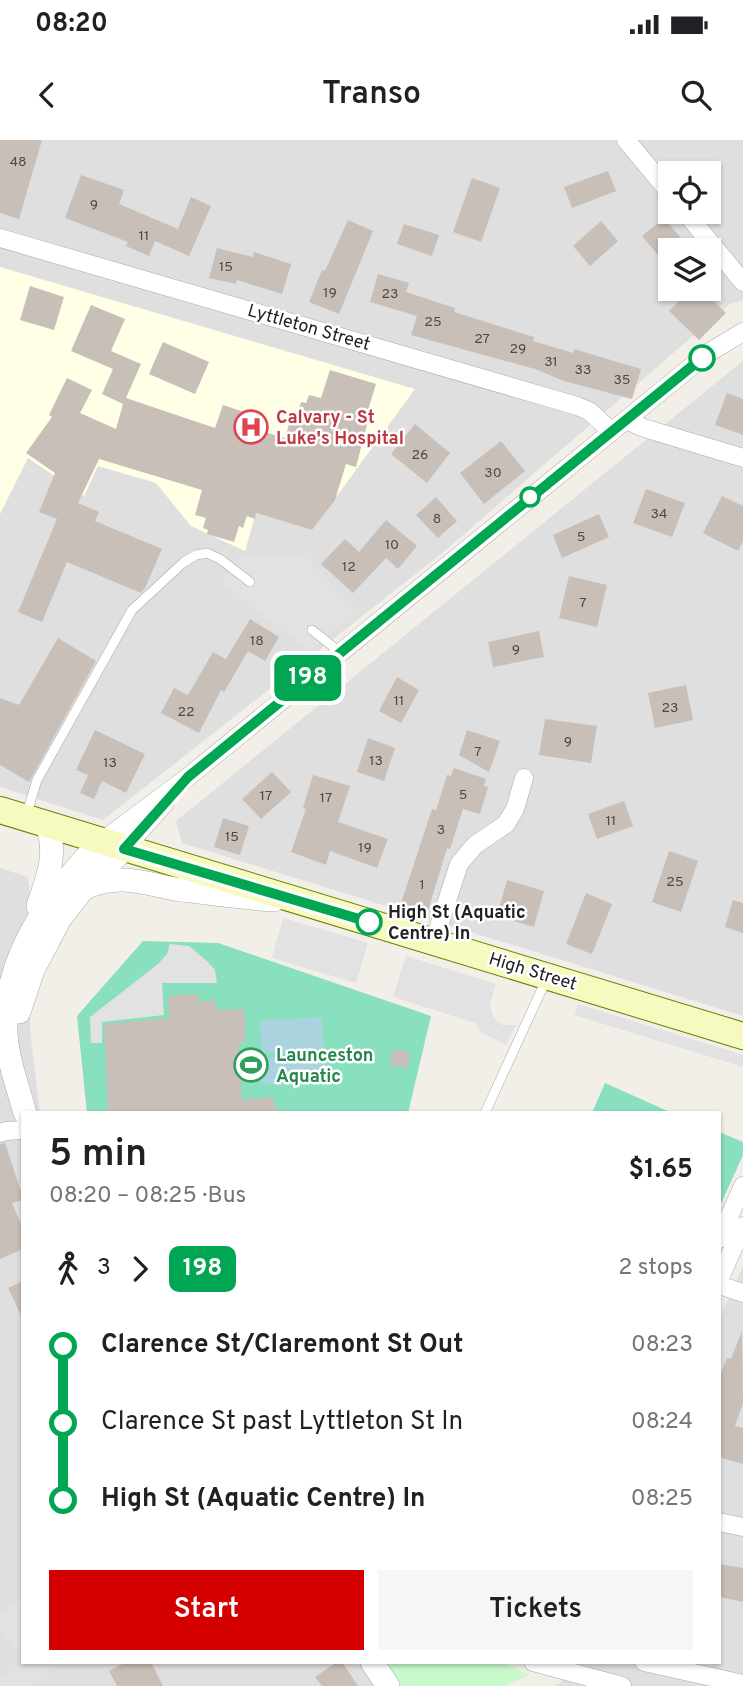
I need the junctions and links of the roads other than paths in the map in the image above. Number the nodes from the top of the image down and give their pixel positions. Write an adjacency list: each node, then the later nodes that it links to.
1 (626, 140): 2 (street)
2 (658, 179)
3 (695, 224): 5 (street)
4 (0, 237): 8 (street, Lyttleton Street)
5 (743, 282)
6 (743, 332): 7 (street)
7 (626, 420): 8 (street); 9 (street)
8 (611, 431): 12 (street)
9 (743, 458)
10 (250, 582): 15 (lane)
11 (312, 629): 12 (lane)
12 (340, 652): 16 (street)
13 (524, 778): 19 (street)
14 (0, 810): 15 (main road, High Street)
15 (36, 821): 16 (main road, High Street); 20 (street)
16 (113, 845): 17 (street); 18 (main road, High Street); 20 (street)
17 (84, 888): 18 (street); 24 (street)
18 (302, 903): 19 (main road, High Street)
19 (435, 941): 21 (main road, High Street)
20 (26, 942): 23 (street)
21 (548, 975): 22 (main road, High Street); 25 (lane)
22 (743, 1036)
23 (25, 1111)
24 (26, 1111)
25 (486, 1111)
26 (21, 1130): 27 (street)
27 (0, 1133)
28 (743, 1186): 30 (street)
29 (743, 1226): 31 (street)
30 (721, 1235)
31 (721, 1277)
32 (721, 1283): 33 (street)
33 (743, 1293)
34 (721, 1522): 35 (street)
35 (743, 1527)
36 (373, 1664): 40 (street)
37 (541, 1664): 41 (street)
38 (653, 1664): 39 (street)
39 (743, 1684)
40 (388, 1686)
41 (622, 1686)

